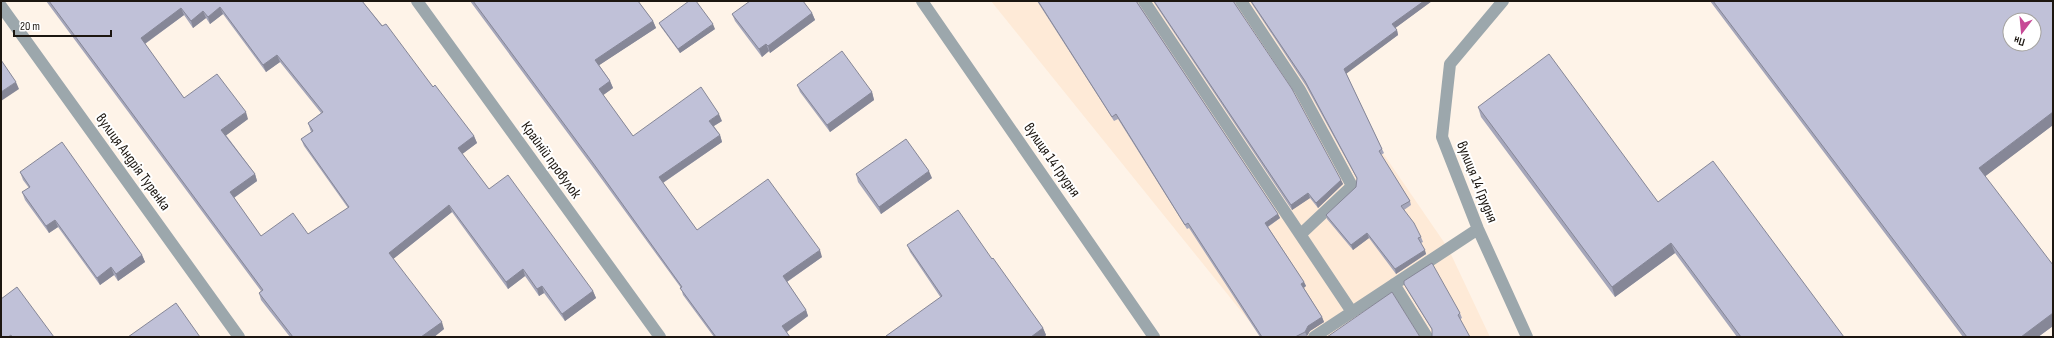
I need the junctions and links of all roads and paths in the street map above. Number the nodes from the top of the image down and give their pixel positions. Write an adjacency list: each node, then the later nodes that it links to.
1 (417, 1): 12 (street, Крайній провулок)
2 (922, 1): 13 (street, вулиця 14 Грудня)
3 (1144, 1): 8 (street)
4 (1242, 1): 8 (street)
5 (1504, 1): 7 (street, вулиця 14 Грудня)
6 (1, 6): 11 (street, вулиця Андрія Туренка)
7 (1478, 230): 9 (street); 16 (street, вулиця 14 Грудня)
8 (1301, 234): 10 (street)
9 (1394, 284): 10 (street); 15 (street)
10 (1352, 312): 14 (street)
11 (239, 337)
12 (660, 337)
13 (1154, 337)
14 (1314, 337)
15 (1427, 337)
16 (1527, 337)

